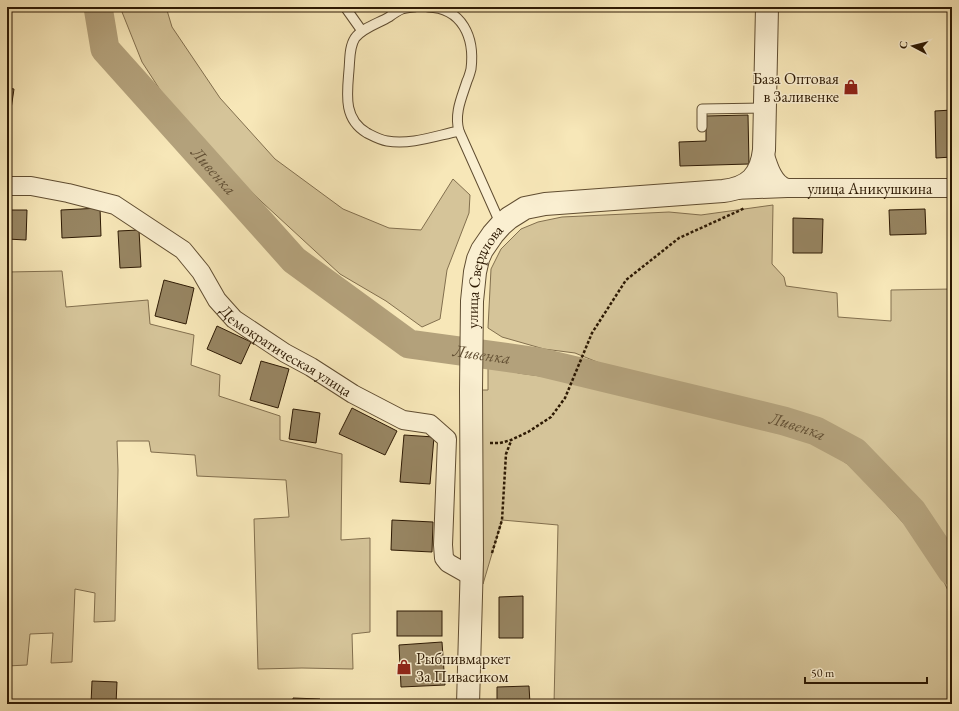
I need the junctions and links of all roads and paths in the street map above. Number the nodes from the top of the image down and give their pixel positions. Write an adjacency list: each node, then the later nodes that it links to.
1 (345, 7): 5 (lane)
2 (414, 7): 5 (lane)
3 (428, 7): 8 (lane)
4 (767, 7): 6 (street)
5 (362, 31): 8 (lane)
6 (765, 108): 7 (lane); 9 (street)
7 (702, 127)
8 (458, 131): 15 (lane)
9 (764, 152): 11 (street); 12 (street)
10 (7, 186): 19 (street, Демократическая улица)
11 (739, 187): 12 (street, улица Аникушкина); 15 (street, улица Свердлова)
12 (787, 188): 13 (street, улица Аникушкина)
13 (952, 188)
14 (746, 207): 16 (path)
15 (501, 225): 19 (street, улица Свердлова)
16 (511, 440): 17 (path); 18 (path)
17 (488, 444)
18 (491, 556)
19 (471, 576): 20 (street, улица Свердлова)
20 (468, 704)

